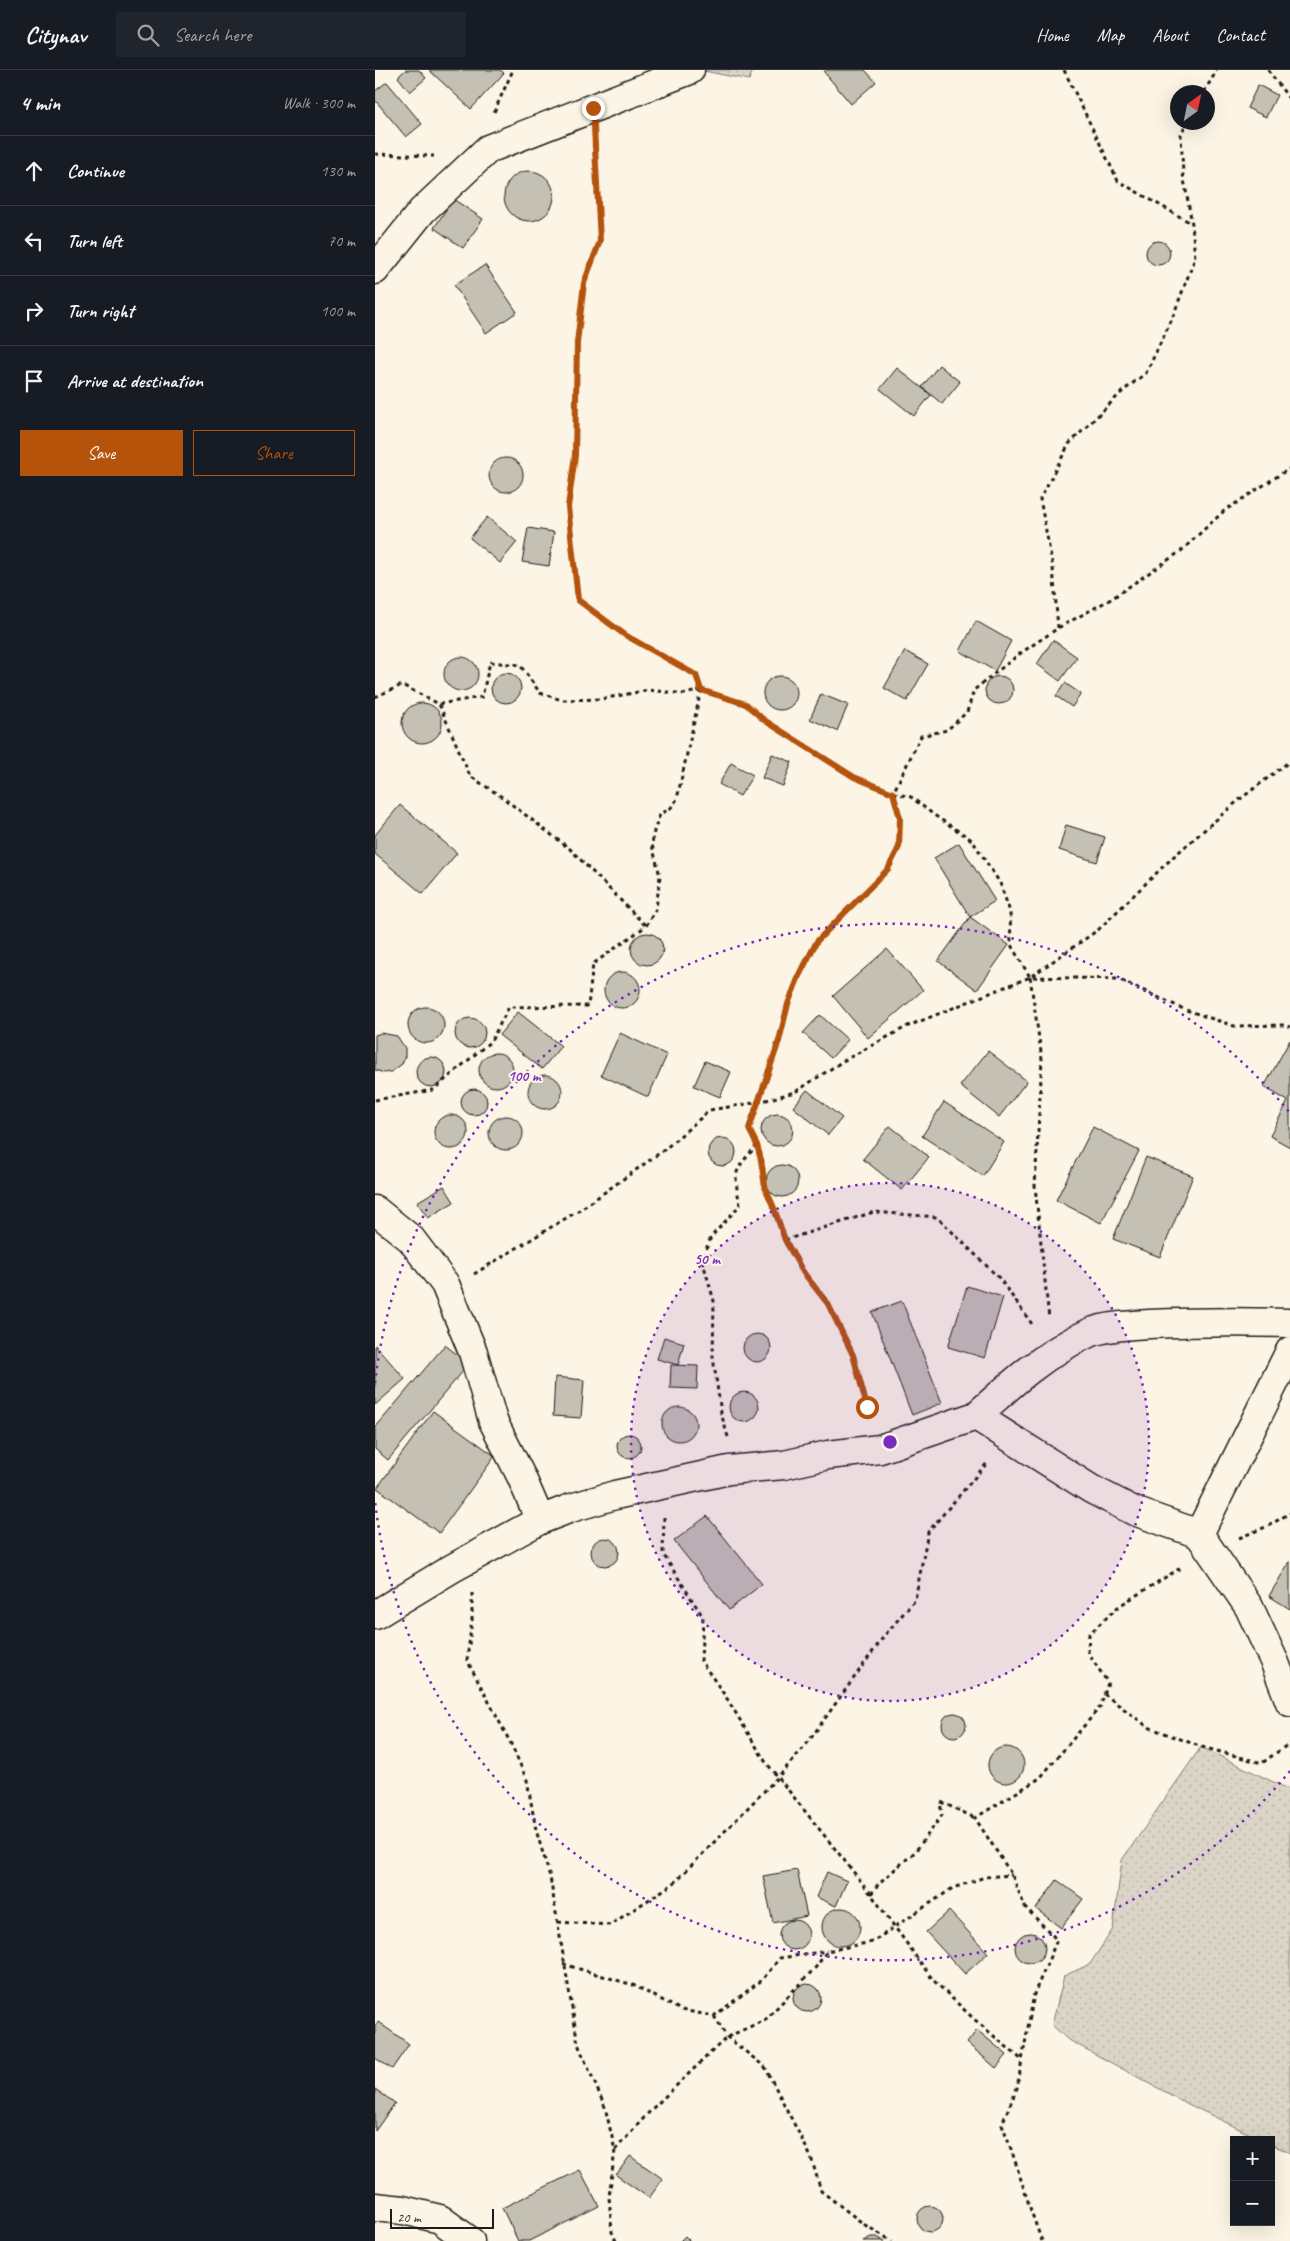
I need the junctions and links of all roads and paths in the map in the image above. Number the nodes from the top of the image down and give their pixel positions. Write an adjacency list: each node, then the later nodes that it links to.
1 (690, 70): 7 (street)
2 (1065, 70): 11 (path)
3 (1217, 70): 5 (path)
4 (1268, 70): 6 (path)
5 (1208, 85)
6 (1290, 100)
7 (593, 108): 12 (street); 15 (path)
8 (1183, 130): 11 (path)
9 (375, 154): 10 (path)
10 (436, 156)
11 (1192, 224): 14 (path)
12 (375, 270)
13 (1290, 468): 14 (path)
14 (1058, 628): 19 (path)
15 (701, 690): 17 (path); 19 (path); 20 (path)
16 (375, 697): 17 (path)
17 (439, 704): 20 (path)
18 (1290, 761): 21 (path)
19 (893, 793): 21 (path); 24 (path)
20 (646, 926): 23 (path)
21 (1030, 978): 22 (path); 24 (path); 31 (path)
22 (1290, 1027)
23 (375, 1100)
24 (759, 1102): 25 (path); 28 (path)
25 (757, 1145): 27 (path); 35 (path)
26 (375, 1210): 28 (street)
27 (785, 1240): 31 (path); 34 (path)
28 (445, 1284): 38 (street)
29 (1290, 1323): 31 (street)
30 (1290, 1351): 39 (street)
31 (1052, 1352): 32 (street)
32 (976, 1416): 33 (street); 34 (street)
33 (1010, 1437): 39 (street); 45 (path)
34 (880, 1449): 35 (street)
35 (729, 1470): 36 (street)
36 (665, 1484): 38 (street); 45 (path)
37 (1290, 1513): 39 (path)
38 (541, 1520): 41 (street)
39 (1205, 1542): 42 (path); 43 (street)
40 (472, 1592): 49 (path)
41 (375, 1615)
42 (1104, 1694): 44 (path); 46 (path)
43 (1290, 1702)
44 (1290, 1743)
45 (777, 1778): 48 (path); 49 (path)
46 (975, 1818): 47 (path); 48 (path)
47 (1012, 1875): 50 (path); 55 (path)
48 (871, 1894): 50 (path)
49 (558, 1922): 52 (path)
50 (894, 1928): 51 (path); 55 (path)
51 (827, 1951): 53 (path); 54 (path)
52 (563, 1964): 53 (path); 56 (path)
53 (714, 2016): 54 (path)
54 (727, 2037): 56 (path); 60 (path)
55 (1022, 2060): 61 (path)
56 (615, 2150): 59 (path)
57 (375, 2207): 58 (street)
58 (469, 2241)
59 (616, 2241)
60 (892, 2241)
61 (1043, 2241)

